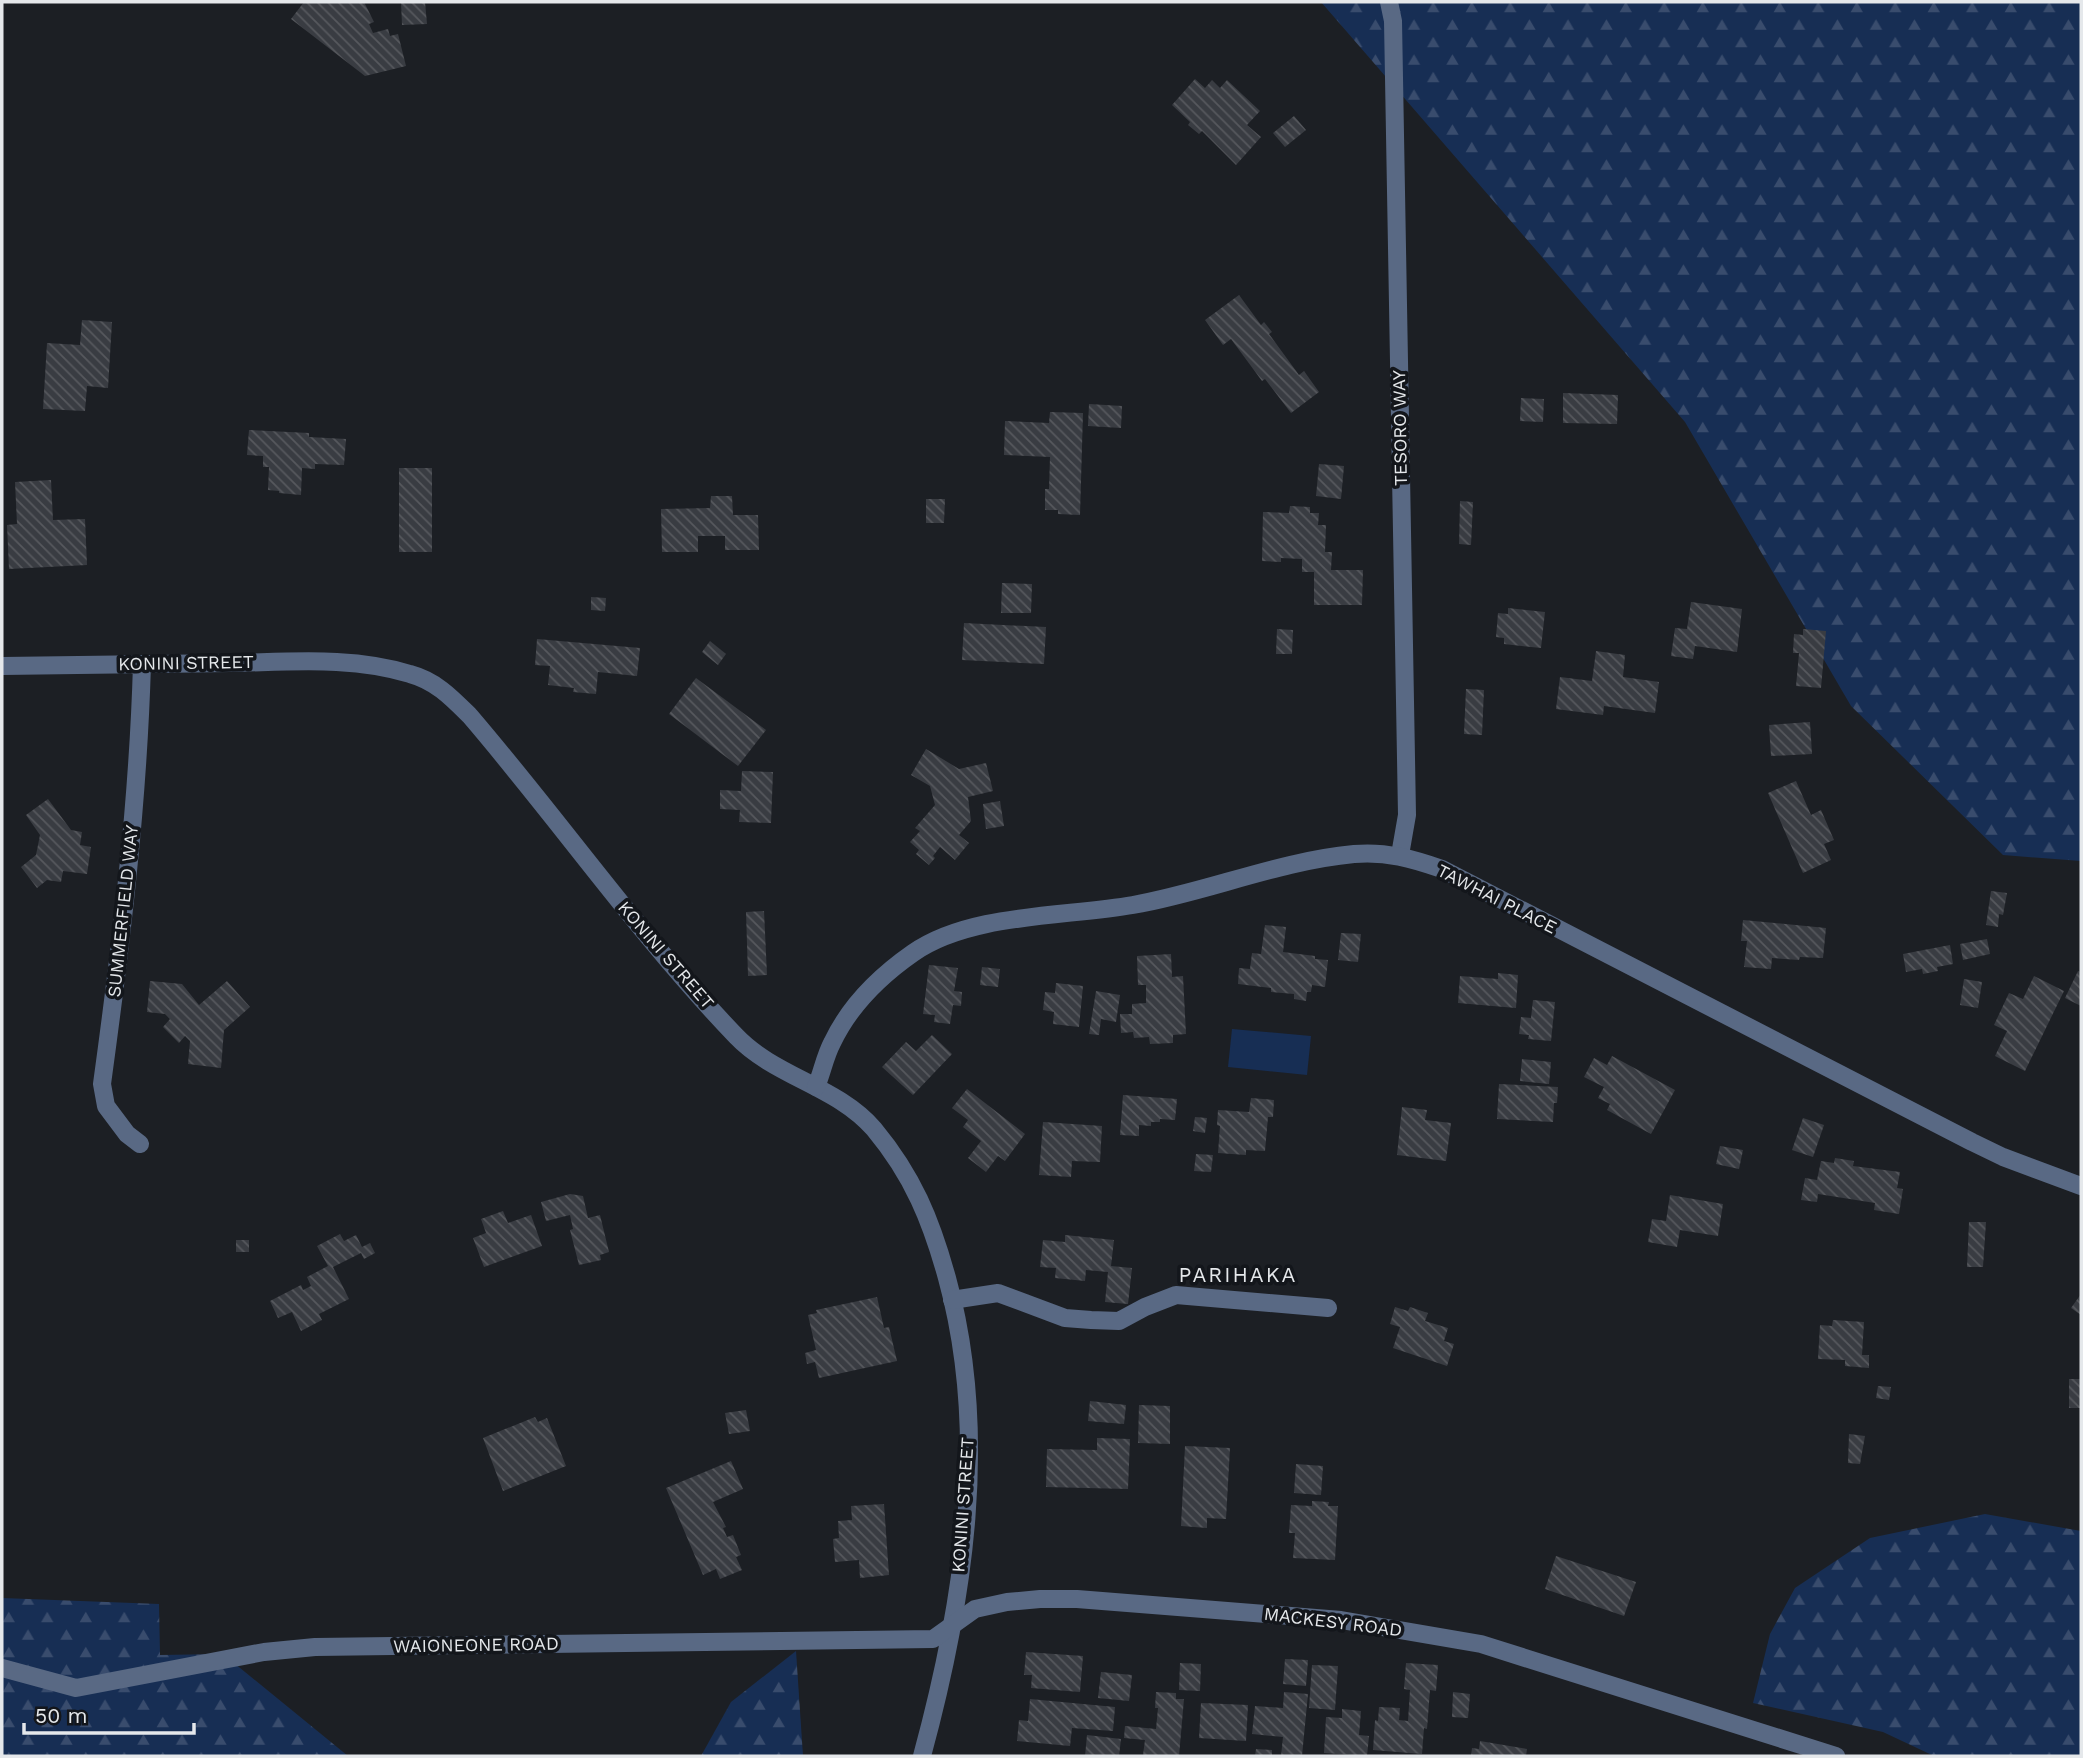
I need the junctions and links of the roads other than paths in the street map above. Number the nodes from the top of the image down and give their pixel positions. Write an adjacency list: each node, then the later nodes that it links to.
1 (1389, 2): 4 (street, TESORO WAY)
2 (142, 664): 3 (street, KONINI STREET); 5 (street, KONINI STREET); 6 (street, SUMMERFIELD WAY)
3 (2, 666)
4 (1400, 855): 5 (street, TAWHAI PLACE); 7 (street, TAWHAI PLACE)
5 (816, 1087): 8 (street, KONINI STREET)
6 (140, 1144)
7 (2081, 1186)
8 (953, 1300): 9 (street); 10 (street, KONINI STREET)
9 (1328, 1308)
10 (952, 1626): 11 (street, WAIONEONE ROAD); 12 (street); 13 (street, MACKESY ROAD)
11 (2, 1668)
12 (922, 1756)
13 (1836, 1756)

